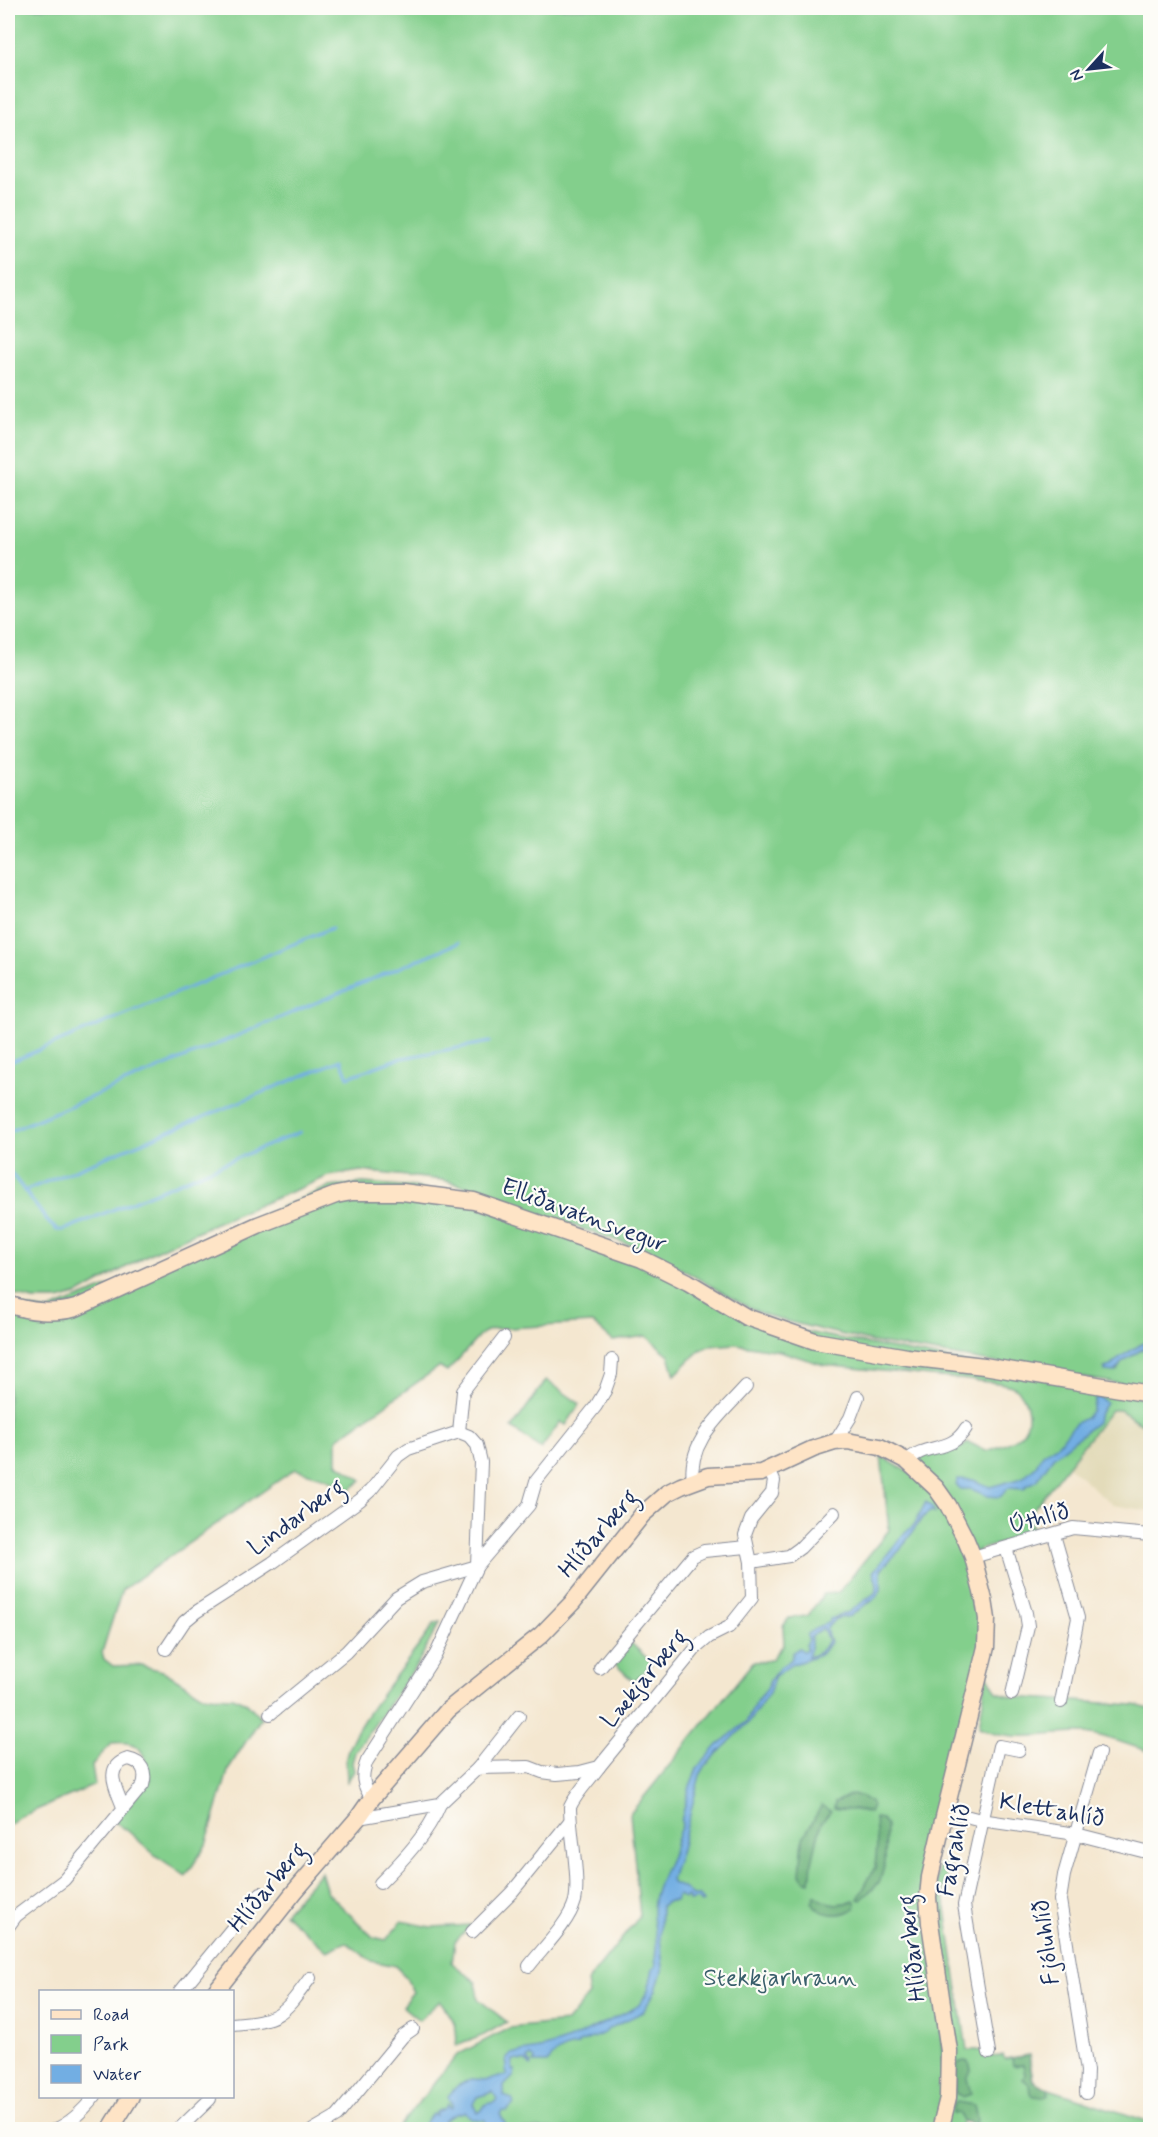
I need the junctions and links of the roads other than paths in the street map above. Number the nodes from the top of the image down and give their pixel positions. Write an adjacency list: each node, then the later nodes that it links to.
1 (8, 1304): 5 (street, Elliðavatnsvegur)
2 (504, 1338): 8 (street)
3 (612, 1360): 20 (street)
4 (746, 1387): 12 (street)
5 (1150, 1394)
6 (858, 1397): 9 (street)
7 (966, 1428): 10 (street)
8 (459, 1432): 20 (street); 21 (street, Lindarberg)
9 (835, 1442): 10 (street, Hlíðarberg); 11 (street, Hlíðarberg)
10 (907, 1461): 18 (street, Hlíðarberg)
11 (769, 1469): 12 (street, Hlíðarberg); 16 (street, Lækjarberg)
12 (693, 1481): 31 (street, Hlíðarberg)
13 (834, 1513): 19 (street)
14 (1054, 1535): 15 (street, Úthlíð); 17 (street, Úthlíð); 24 (street)
15 (1150, 1535)
16 (747, 1547): 19 (street, Lækjarberg); 22 (street, Lækjarberg)
17 (1006, 1548): 18 (street, Úthlíð); 23 (street)
18 (973, 1557): 34 (street, Hlíðarberg)
19 (752, 1562): 29 (street, Lækjarberg)
20 (477, 1566): 25 (street); 31 (street)
21 (166, 1649)
22 (600, 1668)
23 (1012, 1694)
24 (1061, 1702)
25 (270, 1714)
26 (519, 1716): 30 (street)
27 (1019, 1750): 36 (street, Fagrahlíð)
28 (1099, 1754): 38 (street, Fjóluhlíð)
29 (599, 1767): 30 (street); 37 (street, Lækjarberg)
30 (478, 1768): 32 (street)
31 (372, 1798): 35 (street, Hlíðarberg)
32 (440, 1804): 35 (street); 40 (street)
33 (123, 1807): 42 (street)
34 (946, 1811): 36 (street, Klettahlíð); 59 (street, Hlíðarberg)
35 (358, 1818): 47 (street, Hlíðarberg)
36 (981, 1820): 38 (street, Klettahlíð); 50 (street, Fagrahlíð)
37 (570, 1821): 43 (street, Lækjarberg); 44 (street, Lækjarberg)
38 (1076, 1834): 39 (street, Klettahlíð); 51 (street, Fjóluhlíð)
39 (1150, 1852)
40 (380, 1883)
41 (261, 1893): 46 (street)
42 (8, 1927)
43 (472, 1932)
44 (529, 1966)
45 (310, 1978): 48 (street)
46 (182, 1990)
47 (216, 1990)
48 (234, 2024)
49 (413, 2029): 58 (street)
50 (989, 2053)
51 (1086, 2093)
52 (94, 2098): 55 (street)
53 (130, 2098): 56 (street)
54 (210, 2099): 57 (street)
55 (54, 2130)
56 (110, 2130)
57 (178, 2130)
58 (313, 2130)
59 (940, 2130)

